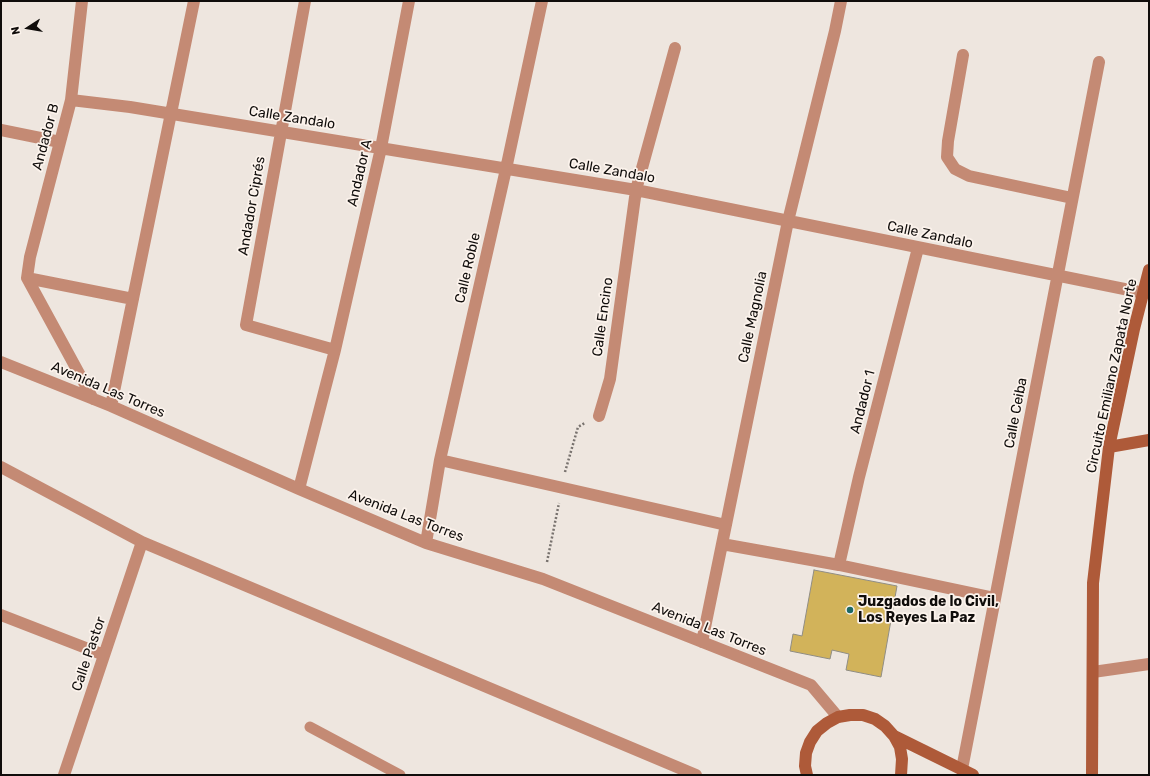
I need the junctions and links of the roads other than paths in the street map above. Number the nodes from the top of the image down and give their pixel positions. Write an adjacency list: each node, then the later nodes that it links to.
1 (82, 1): 10 (street, Andador B)
2 (194, 1): 11 (street)
3 (305, 1): 13 (street, Andador Ciprés)
4 (409, 1): 15 (street, Andador A)
5 (542, 1): 16 (street, Calle Roble)
6 (841, 1): 19 (street, Calle Magnolia)
7 (675, 48): 17 (street, Calle Encino)
8 (963, 55): 18 (street)
9 (1099, 62): 18 (street, Calle Ceiba)
10 (70, 100): 11 (street, Calle Zandalo); 14 (street, Andador B)
11 (171, 114): 13 (street, Calle Zandalo); 25 (street)
12 (1, 130): 14 (street)
13 (281, 132): 15 (street, Calle Zandalo); 26 (street, Andador Ciprés)
14 (60, 142): 23 (street, Andador B)
15 (381, 148): 16 (street, Calle Zandalo); 26 (street, Andador A)
16 (506, 169): 17 (street, Calle Zandalo); 33 (street, Calle Roble)
17 (636, 190): 19 (street, Calle Zandalo); 30 (street, Calle Encino)
18 (1072, 198): 22 (street, Calle Ceiba)
19 (788, 221): 20 (street, Calle Zandalo); 36 (street, Calle Magnolia)
20 (918, 248): 22 (street, Calle Zandalo); 40 (street, Andador 1)
21 (1149, 270): 24 (main road, Circuito Emiliano Zapata Norte)
22 (1057, 276): 24 (street, Calle Zandalo); 41 (street, Calle Ceiba)
23 (27, 278): 25 (street); 28 (street)
24 (1144, 293): 32 (main road, Circuito Emiliano Zapata Norte)
25 (133, 299): 29 (street)
26 (335, 350): 35 (street, Andador A)
27 (1, 362): 28 (street, Avenida Las Torres)
28 (92, 399): 29 (street, Avenida Las Torres)
29 (111, 406): 35 (street, Avenida Las Torres)
30 (599, 416)
31 (1149, 440): 32 (main road)
32 (1110, 447): 46 (main road, Circuito Emiliano Zapata Norte)
33 (440, 460): 36 (street); 38 (street, Calle Roble)
34 (1, 467): 37 (street)
35 (299, 489): 38 (street, Avenida Las Torres)
36 (726, 525): 39 (street, Calle Magnolia)
37 (142, 542): 44 (street, Calle Pastor); 53 (street)
38 (426, 543): 43 (street, Avenida Las Torres)
39 (722, 544): 40 (street); 43 (street, Calle Magnolia)
40 (839, 565): 41 (street)
41 (995, 598): 50 (street, Calle Ceiba)
42 (1, 616): 44 (street)
43 (702, 642): 47 (street, Avenida Las Torres)
44 (104, 655): 51 (street, Calle Pastor)
45 (1149, 664): 46 (street)
46 (1093, 672): 57 (main road, Circuito Emiliano Zapata Norte)
47 (838, 717): 49 (main road); 54 (main road)
48 (310, 727): 52 (lane)
49 (894, 736): 50 (main road); 55 (main road)
50 (962, 769): 56 (main road)
51 (64, 775)
52 (400, 775)
53 (696, 775)
54 (807, 775)
55 (901, 775)
56 (973, 775)
57 (1092, 775)

